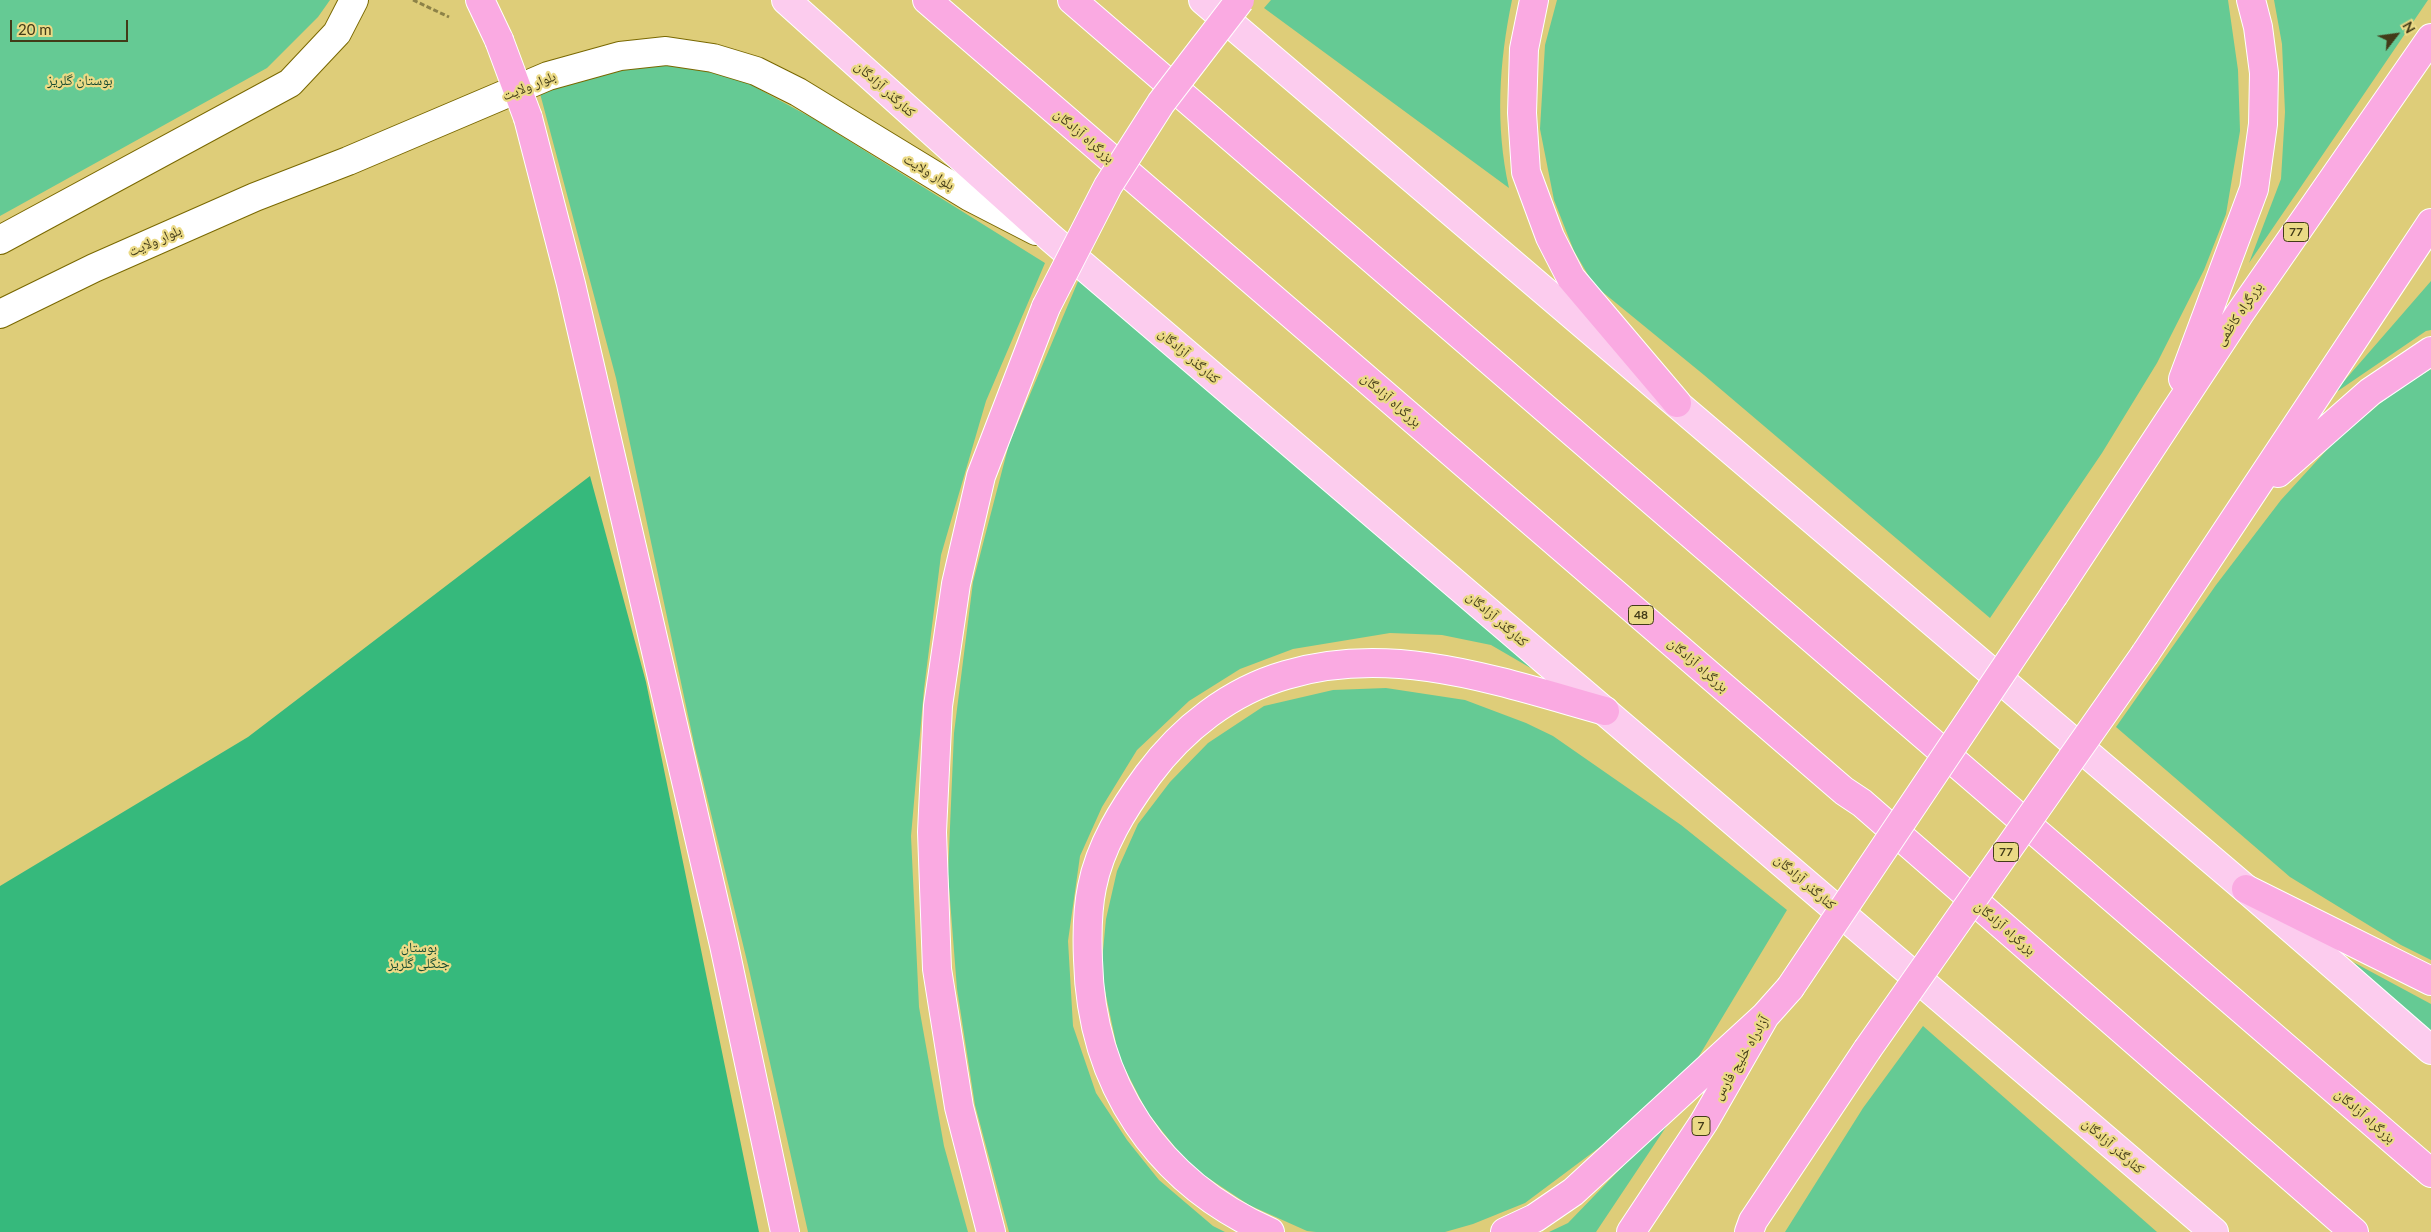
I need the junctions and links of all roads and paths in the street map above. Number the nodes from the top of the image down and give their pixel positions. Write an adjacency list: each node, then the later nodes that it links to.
1 (354, 0): 13 (street)
2 (480, 0): 27 (highway, bridge)
3 (786, 0): 12 (main road, کنارگذر آزادگان)
4 (927, 0): 33 (highway, بزرگراه آزادگان / 48)
5 (1072, 0): 25 (highway, بزرگراه آزادگان)
6 (1203, 0): 16 (main road)
7 (1240, 0): 28 (highway, bridge)
8 (1534, 0): 16 (highway)
9 (2251, 0): 17 (highway)
10 (2431, 38): 17 (highway, بزرگراه کاظمی / 77)
11 (2431, 223): 18 (highway, 77)
12 (1052, 239): 14 (street, بلوار ولایت); 19 (main road, کنارگذر آزادگان)
13 (0, 240)
14 (0, 314)
15 (2431, 351): 18 (highway)
16 (1677, 404): 20 (main road)
17 (2164, 427): 22 (highway, بزرگراه کاظمی / 77, bridge)
18 (2249, 498): 26 (highway, 77, bridge)
19 (1604, 711): 29 (highway); 32 (main road, کنارگذر آزادگان)
20 (2246, 889): 21 (highway); 24 (main road)
21 (2431, 981)
22 (1790, 988): 23 (highway, آزادراه خلیج فارس / 77)
23 (1765, 1016): 30 (highway); 31 (highway, آزادراه خلیج فارس / 7)
24 (2431, 1050)
25 (2431, 1173)
26 (1749, 1228)
27 (785, 1232)
28 (991, 1232)
29 (1270, 1232)
30 (1506, 1232)
31 (1632, 1232)
32 (2214, 1232)
33 (2354, 1232)

